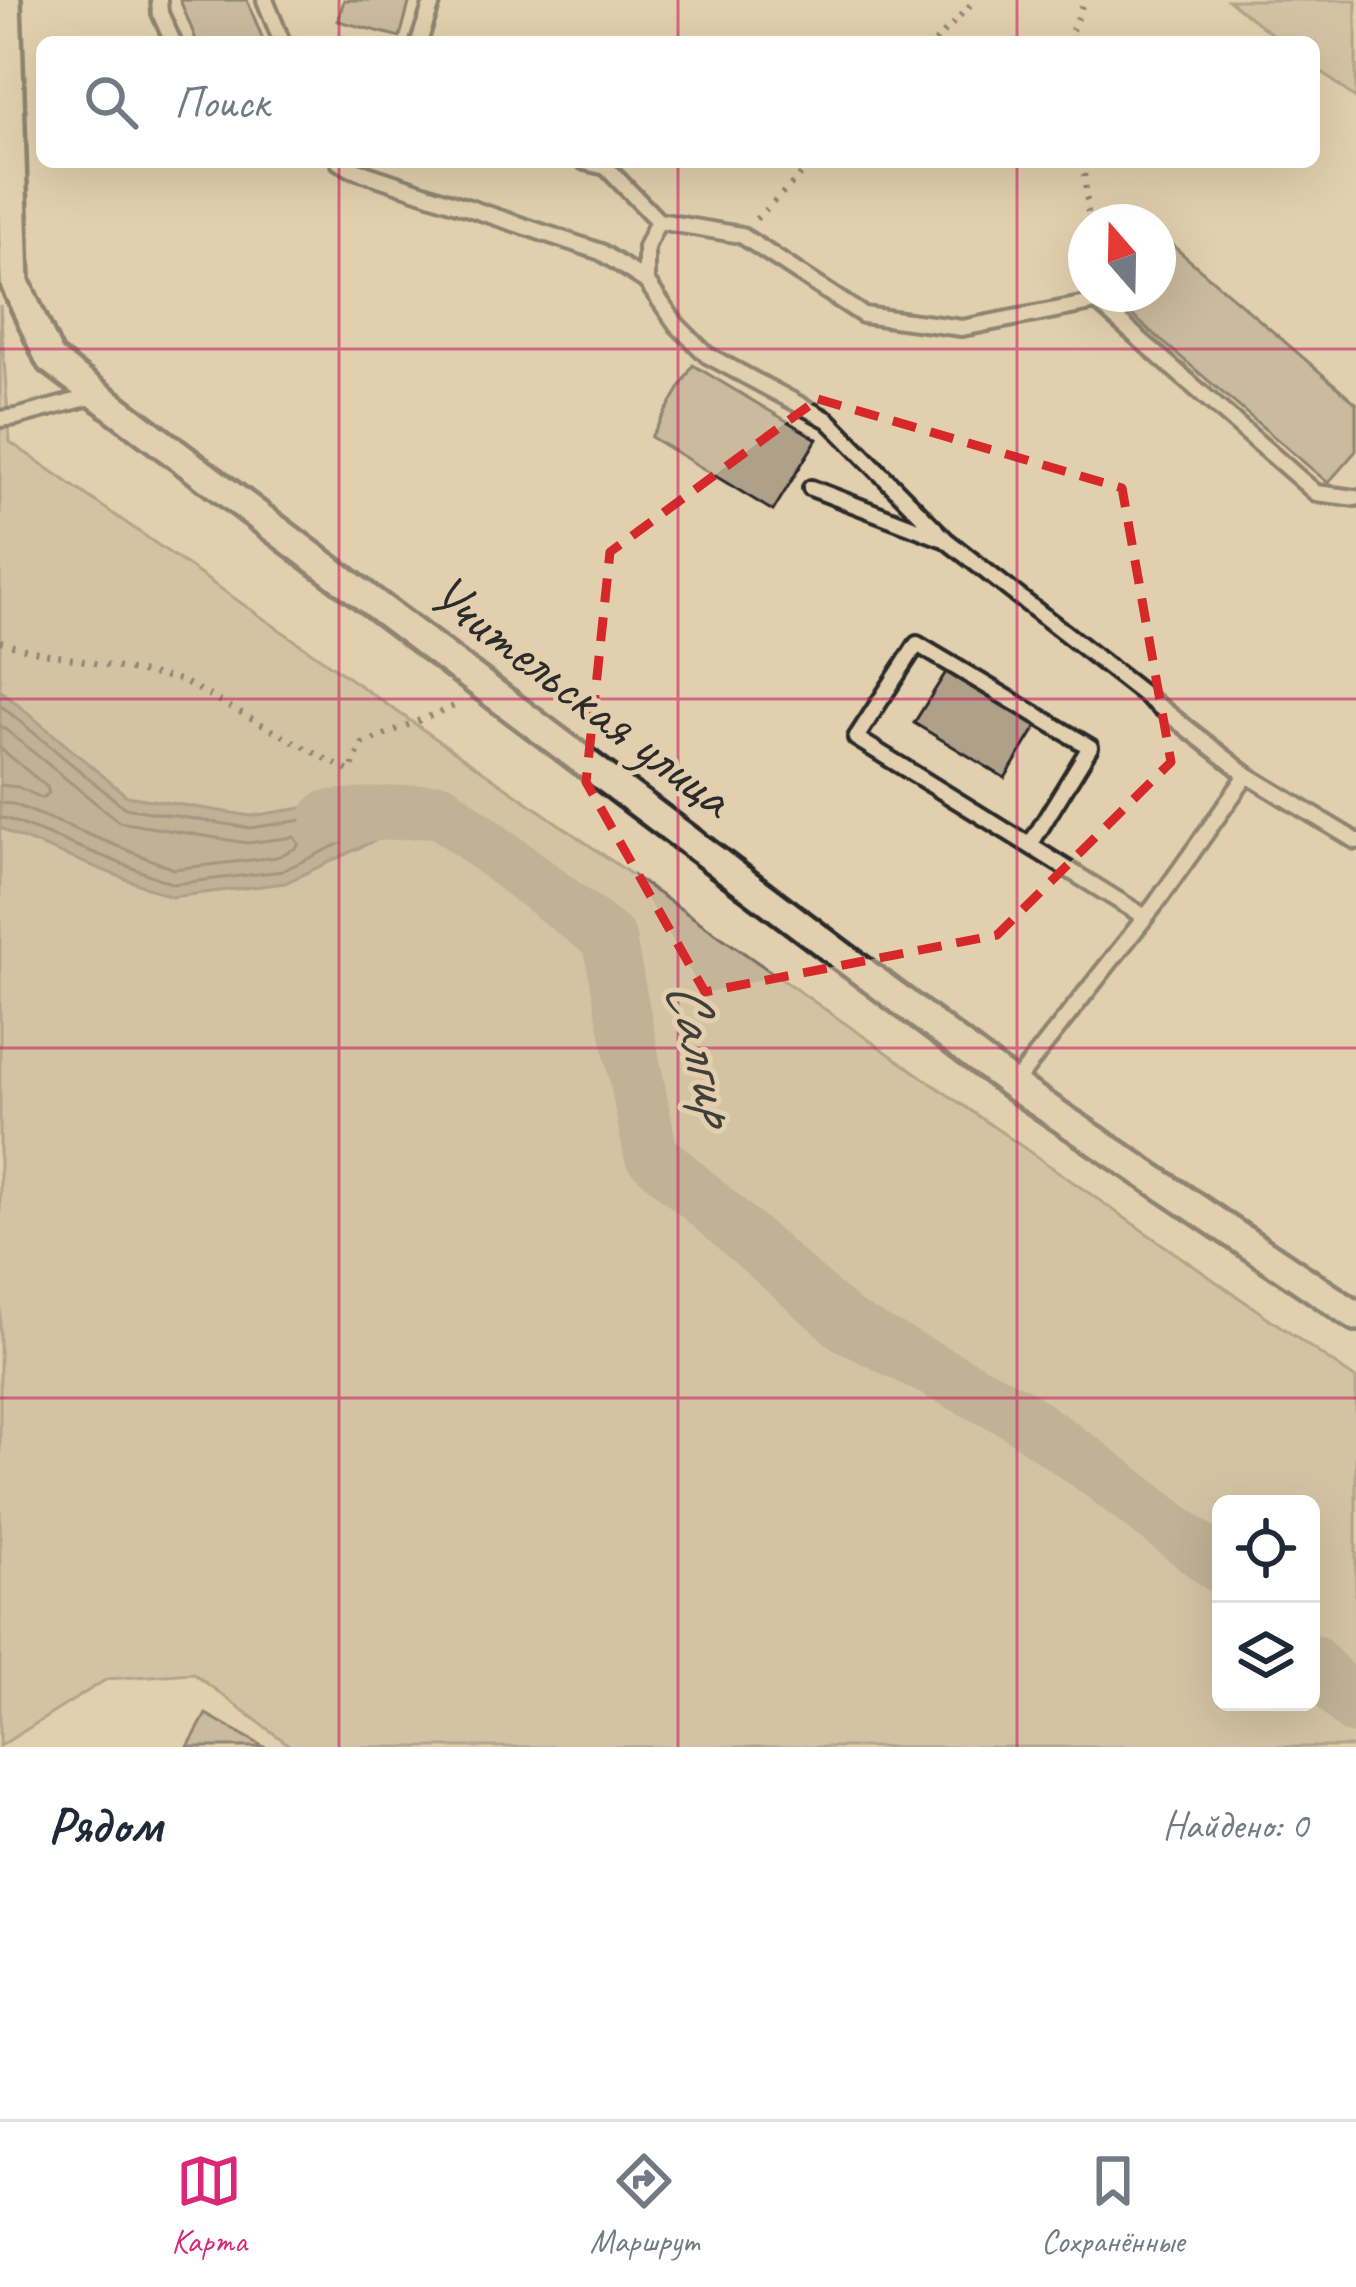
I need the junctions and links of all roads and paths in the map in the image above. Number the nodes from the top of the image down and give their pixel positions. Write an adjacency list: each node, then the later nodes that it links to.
1 (6, 0): 20 (street, Учительская улица)
2 (159, 0): 7 (lane)
3 (265, 0): 8 (lane)
4 (434, 0): 9 (lane)
5 (975, 0): 10 (path)
6 (1082, 0): 11 (path)
7 (170, 36)
8 (280, 36)
9 (421, 36)
10 (941, 36)
11 (1072, 36)
12 (360, 168): 19 (lane)
13 (607, 168): 17 (lane)
14 (808, 168): 18 (path)
15 (1083, 168): 16 (path)
16 (1087, 204)
17 (658, 221): 18 (lane); 19 (lane)
18 (741, 235): 23 (lane)
19 (646, 281): 24 (lane)
20 (98, 395): 21 (lane); 26 (street, Учительская улица)
21 (0, 419)
22 (812, 488): 24 (lane)
23 (1356, 498)
24 (946, 540): 27 (lane)
25 (0, 641): 26 (path)
26 (490, 691): 31 (street, Учительская улица)
27 (1247, 775): 28 (lane); 30 (lane)
28 (1356, 841)
29 (1030, 845): 29 (lane); 30 (lane)
30 (1145, 917): 31 (lane)
31 (1013, 1084): 32 (street, Учительская улица)
32 (1356, 1316)

